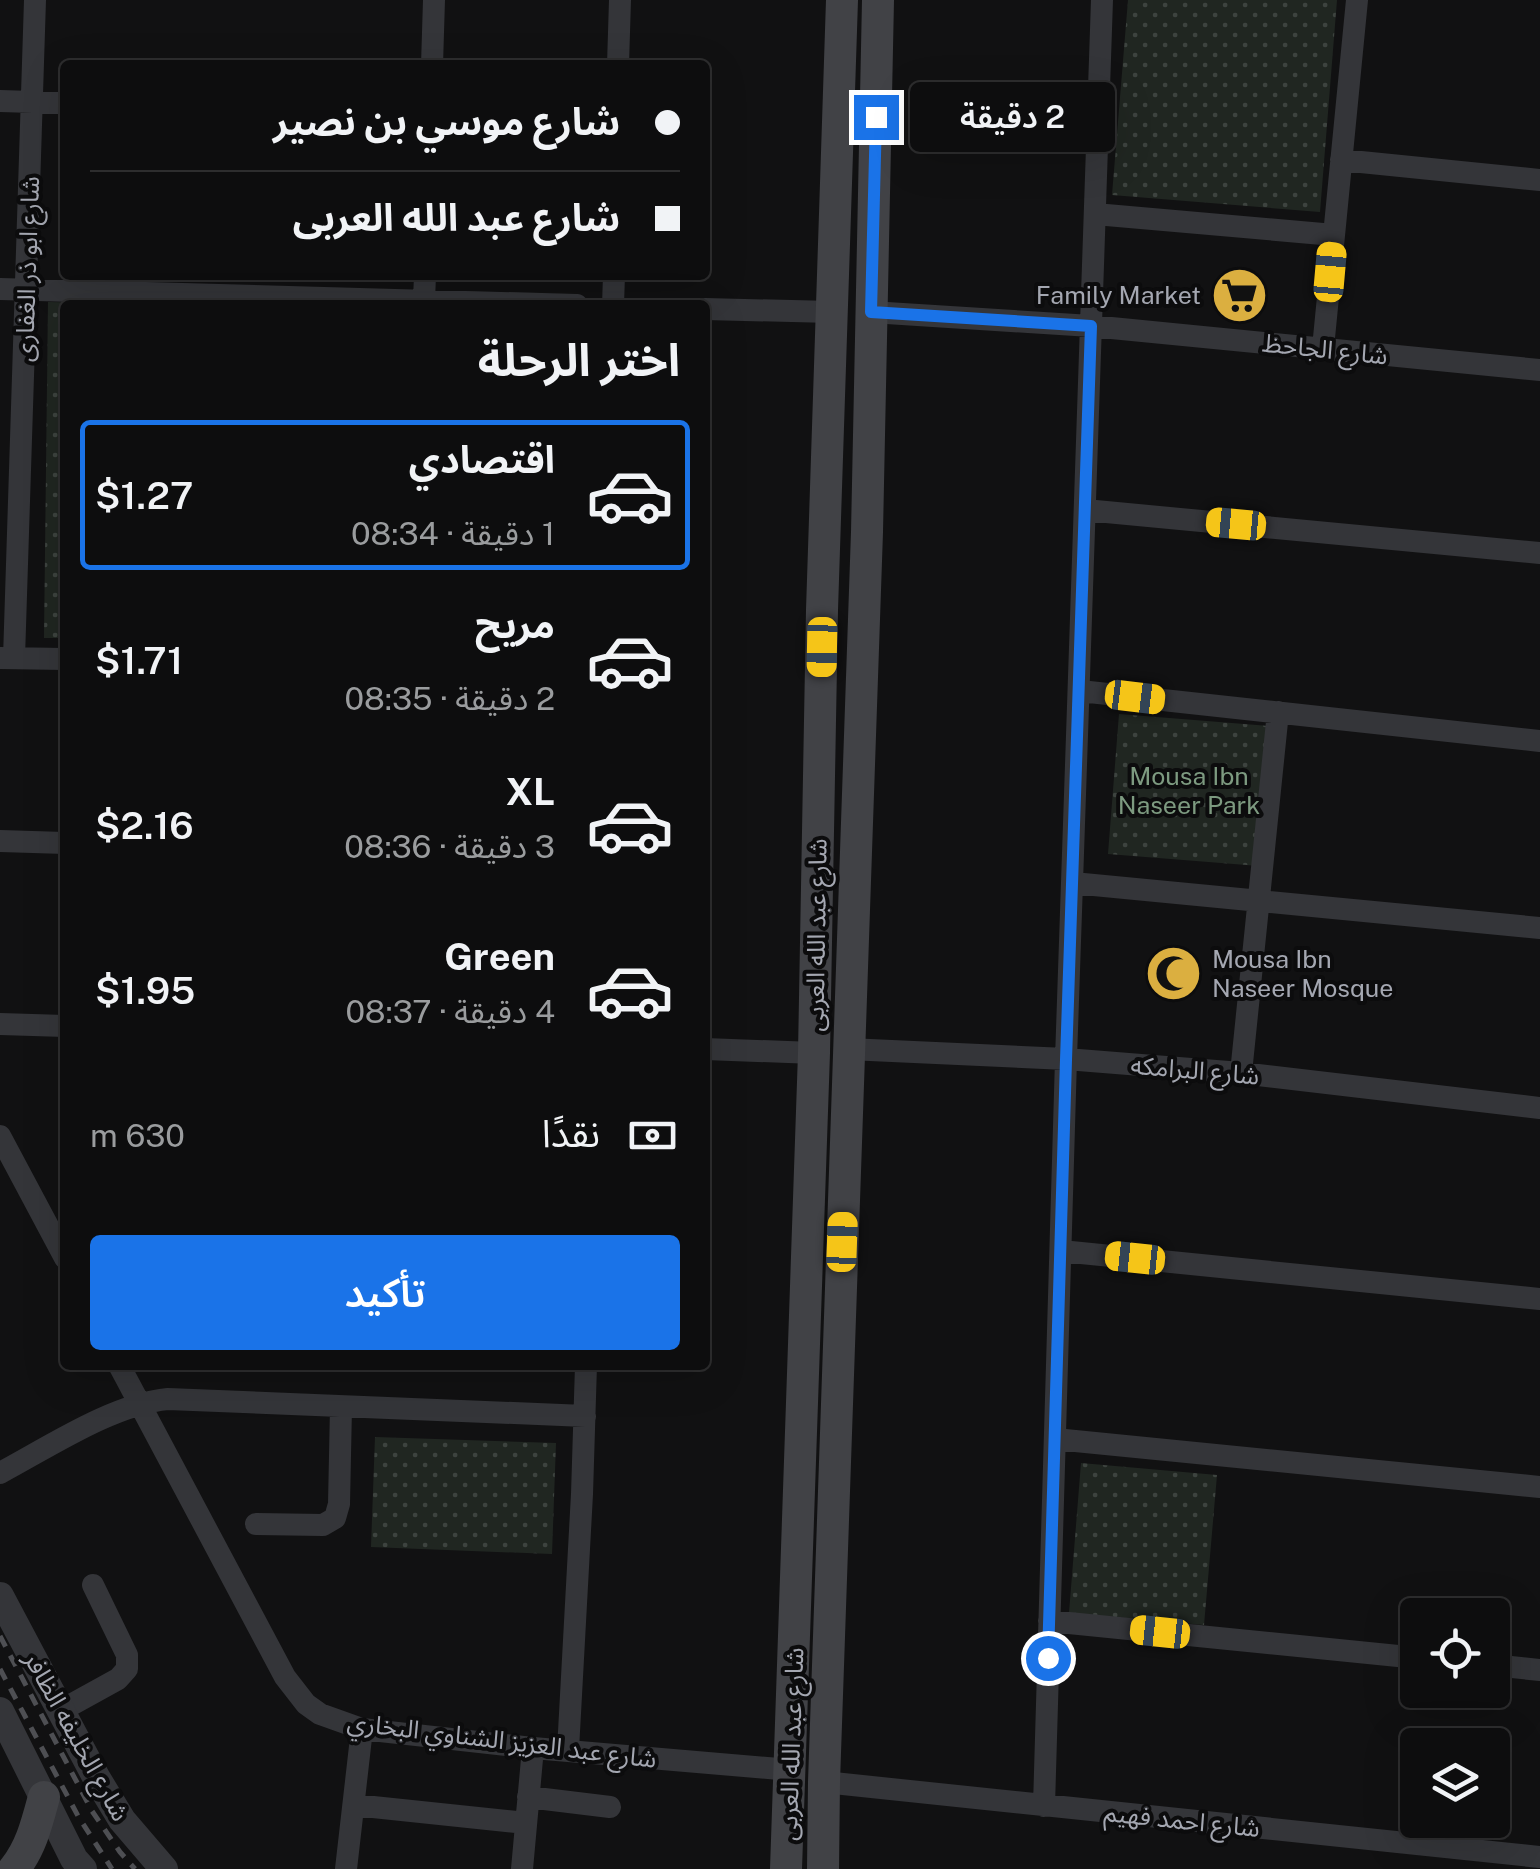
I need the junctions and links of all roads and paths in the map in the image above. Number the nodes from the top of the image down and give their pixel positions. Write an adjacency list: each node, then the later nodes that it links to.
1 (35, 0): 11 (street, شارع ابو ذر الغفارى)
2 (434, 0): 8 (street)
3 (620, 0): 9 (street)
4 (842, 0): 21 (main road, شارع عبد الله العربى)
5 (878, 0): 22 (main road, شارع عبد الله العربى)
6 (1102, 0): 15 (street)
7 (1357, 0): 13 (street)
8 (432, 60)
9 (618, 60)
10 (0, 101): 11 (street)
11 (32, 102): 12 (street); 18 (street, شارع ابو ذر الغفارى)
12 (60, 104)
13 (1341, 160): 14 (street); 16 (street)
14 (1540, 180)
15 (1095, 214): 16 (street); 23 (street)
16 (1334, 234): 24 (street)
17 (0, 289): 18 (street)
18 (26, 290): 19 (street); 26 (street, شارع ابو ذر الغفارى)
19 (250, 300)
20 (710, 308): 21 (street)
21 (832, 312): 28 (main road, شارع عبد الله العربى)
22 (871, 312): 23 (street, شارع الجاحظ); 29 (main road, شارع عبد الله العربى)
23 (1091, 326): 24 (street, شارع الجاحظ); 27 (street)
24 (1323, 348): 25 (street, شارع الجاحظ)
25 (1540, 370)
26 (11, 470): 33 (street, شارع ابو ذر الغفارى)
27 (1085, 510): 30 (street); 35 (street)
28 (825, 529): 29 (main road); 31 (main road, شارع عبد الله العربى)
29 (867, 532): 32 (main road, شارع عبد الله العربى)
30 (1540, 553)
31 (822, 610): 32 (main road); 47 (main road, شارع عبد الله العربى)
32 (863, 610): 46 (main road, شارع عبد الله العربى)
33 (7, 658): 34 (street)
34 (60, 660)
35 (1080, 691): 36 (street); 40 (street)
36 (1278, 712): 37 (street); 41 (street)
37 (1540, 741)
38 (0, 841): 39 (street)
39 (60, 843)
40 (1073, 883): 41 (street); 48 (street)
41 (1259, 900): 42 (street); 49 (street)
42 (1540, 928)
43 (0, 1024): 44 (street)
44 (60, 1026)
45 (710, 1049): 47 (street)
46 (848, 1049): 48 (street, شارع البرامكه); 76 (main road, شارع عبد الله العربى)
47 (814, 1053): 75 (main road, شارع عبد الله العربى)
48 (1066, 1060): 49 (street, شارع البرامكه); 53 (street)
49 (1241, 1073): 50 (street, شارع البرامكه)
50 (1540, 1108)
51 (0, 1136): 52 (street)
52 (55, 1218)
53 (1061, 1251): 54 (street); 60 (street)
54 (1540, 1299)
55 (122, 1370): 57 (street, شارع عبد العزيز الشناوي البخاري)
56 (586, 1370): 59 (street)
57 (139, 1404): 58 (street); 61 (street); 72 (street, شارع عبد العزيز الشناوي البخاري)
58 (341, 1407): 59 (street); 63 (street)
59 (585, 1416): 74 (street)
60 (1055, 1439): 62 (street); 66 (street)
61 (0, 1473)
62 (1540, 1486)
63 (256, 1524)
64 (94, 1585): 71 (street)
65 (0, 1596): 71 (street, شارع الخليفه الظافر)
66 (1050, 1621): 67 (street); 80 (street)
67 (1400, 1656)
68 (1510, 1667): 69 (street)
69 (1540, 1670)
70 (0, 1710): 77 (street)
71 (60, 1711): 84 (street, شارع الخليفه الظافر)
72 (362, 1729): 73 (street, شارع عبد العزيز الشناوي البخاري); 79 (street)
73 (533, 1748): 74 (street, شارع عبد العزيز الشناوي البخاري); 78 (street)
74 (568, 1750): 75 (street, شارع عبد العزيز الشناوي البخاري)
75 (790, 1770): 89 (main road, شارع عبد الله العربى)
76 (824, 1782): 80 (street, شارع احمد فهيم); 90 (main road, شارع عبد الله العربى)
77 (44, 1797): 85 (main road); 86 (street)
78 (528, 1798): 81 (street); 82 (street)
79 (354, 1805): 82 (street); 87 (street)
80 (1044, 1806): 83 (street, شارع احمد فهيم)
81 (610, 1807)
82 (526, 1823): 88 (street)
83 (1540, 1857)
84 (152, 1863)
85 (14, 1869)
86 (83, 1869)
87 (346, 1869)
88 (522, 1869)
89 (786, 1869)
90 (823, 1869)

